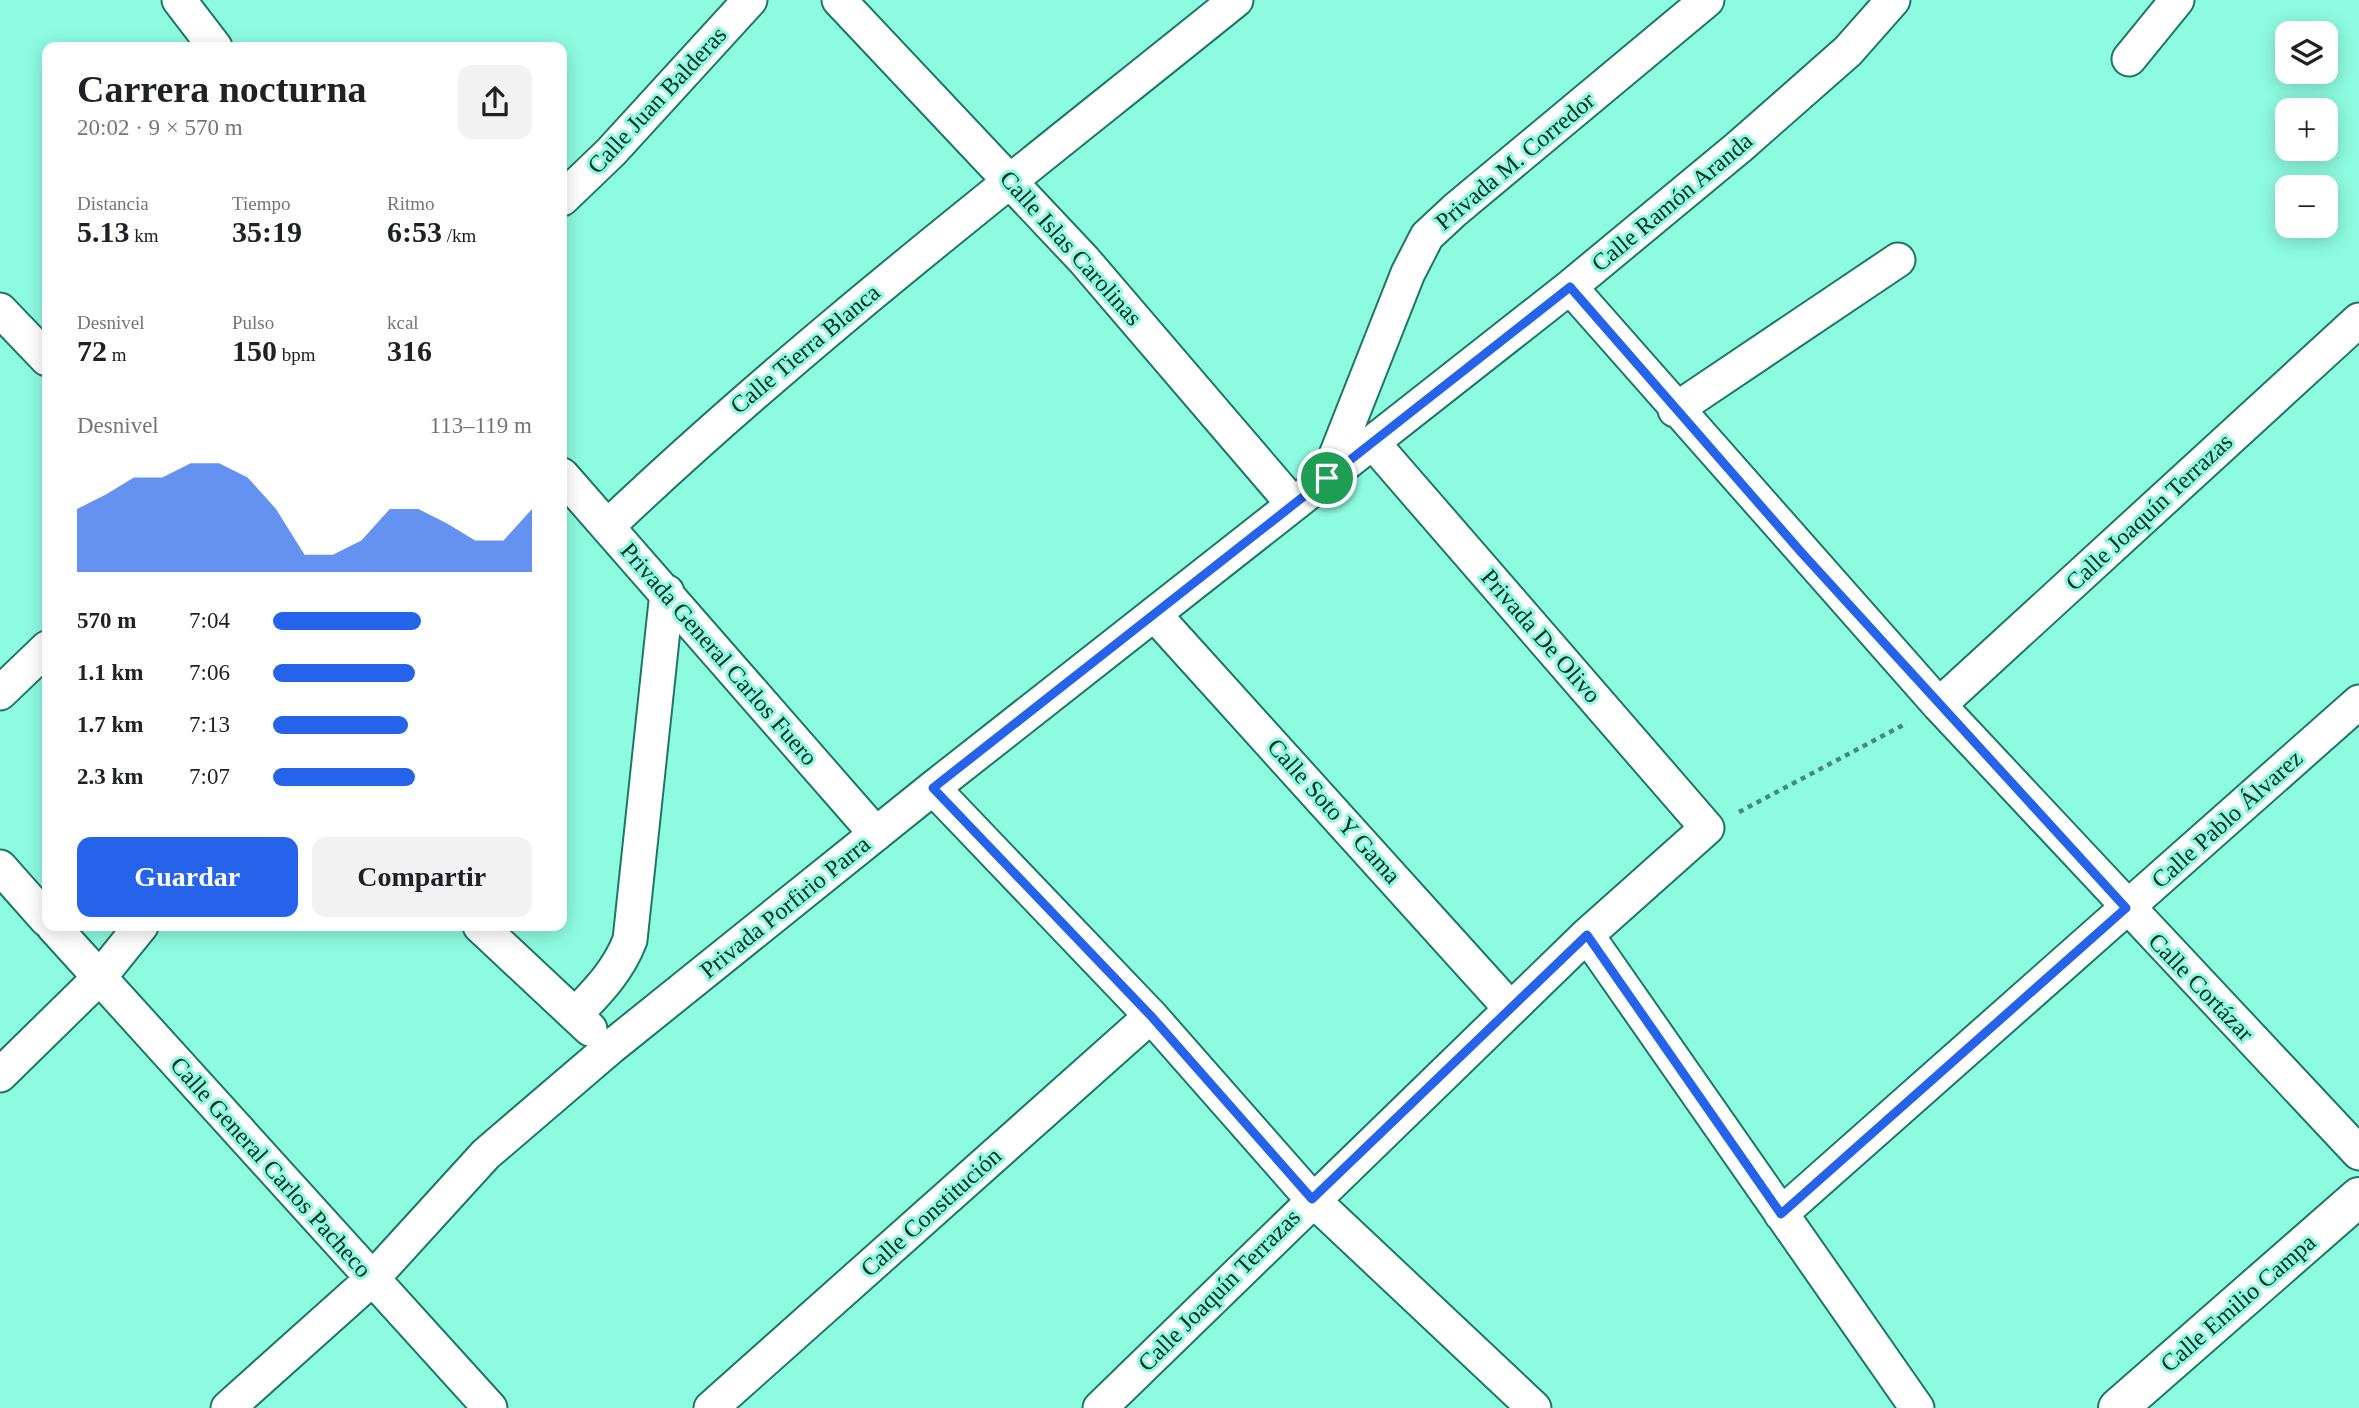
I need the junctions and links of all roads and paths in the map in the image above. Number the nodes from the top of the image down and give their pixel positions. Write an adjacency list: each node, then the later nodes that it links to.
1 (179, 0): 8 (street)
2 (750, 0): 11 (street, Calle Juan Balderas)
3 (839, 0): 10 (street, Calle Islas Carolinas)
4 (1236, 0): 10 (street)
5 (1707, 0): 19 (street, Privada M. Corredor)
6 (1893, 0): 13 (street, Calle Ramón Aranda)
7 (2177, 0): 9 (street)
8 (211, 42)
9 (2129, 59)
10 (1011, 181): 21 (street, Calle Islas Carolinas); 22 (street, Calle Tierra Blanca)
11 (567, 194)
12 (1898, 260): 17 (street)
13 (1570, 287): 17 (street, Calle Cortázar); 18 (street, Calle Ramón Aranda)
14 (0, 310): 16 (street)
15 (2359, 320): 28 (street, Calle Joaquín Terrazas)
16 (42, 354)
17 (1675, 410): 28 (street, Calle Cortázar)
18 (1374, 444): 19 (street, Privada Porfirio Parra); 30 (street, Privada De Olivo)
19 (1327, 478): 21 (street, Privada Porfirio Parra)
20 (567, 481): 22 (street, Privada General Carlos Fuero)
21 (1293, 505): 24 (street, Privada Porfirio Parra)
22 (608, 526): 23 (street, Privada General Carlos Fuero)
23 (667, 592): 31 (street, Privada General Carlos Fuero); 41 (street)
24 (1154, 614): 29 (street, Privada Porfirio Parra); 40 (street, Calle Soto Y Gama)
25 (42, 653): 26 (street)
26 (0, 693)
27 (2359, 702): 33 (street, Calle Pablo Álvarez)
28 (1939, 705): 30 (path); 33 (street, Calle Cortázar)
29 (933, 788): 31 (street, Privada Porfirio Parra); 42 (street)
30 (1707, 828): 38 (street, Calle Joaquín Terrazas)
31 (876, 834): 43 (street, Privada Porfirio Parra)
32 (0, 867): 34 (street)
33 (2126, 908): 45 (street, Calle Cortázar); 48 (street, Calle Pablo Álvarez)
34 (42, 913)
35 (57, 931): 39 (street, Calle General Carlos Pacheco)
36 (137, 931): 39 (street)
37 (485, 931): 41 (street)
38 (1587, 935): 40 (street, Calle Joaquín Terrazas); 48 (street)
39 (99, 978): 44 (street); 49 (street, Calle General Carlos Pacheco)
40 (1511, 1009): 47 (street, Calle Joaquín Terrazas)
41 (575, 1015): 43 (street)
42 (1151, 1016): 47 (street); 52 (street, Calle Constitución)
43 (611, 1047): 49 (street, Privada Porfirio Parra)
44 (0, 1075)
45 (2359, 1153)
46 (2359, 1197): 56 (street, Calle Emilio Campa)
47 (1312, 1199): 53 (street, Calle Joaquín Terrazas); 54 (street)
48 (1781, 1214): 55 (street)
49 (372, 1279): 50 (street, Privada Porfirio Parra); 51 (street, Calle General Carlos Pacheco)
50 (228, 1408)
51 (489, 1408)
52 (711, 1408)
53 (1100, 1408)
54 (1535, 1408)
55 (1917, 1408)
56 (2118, 1408)

